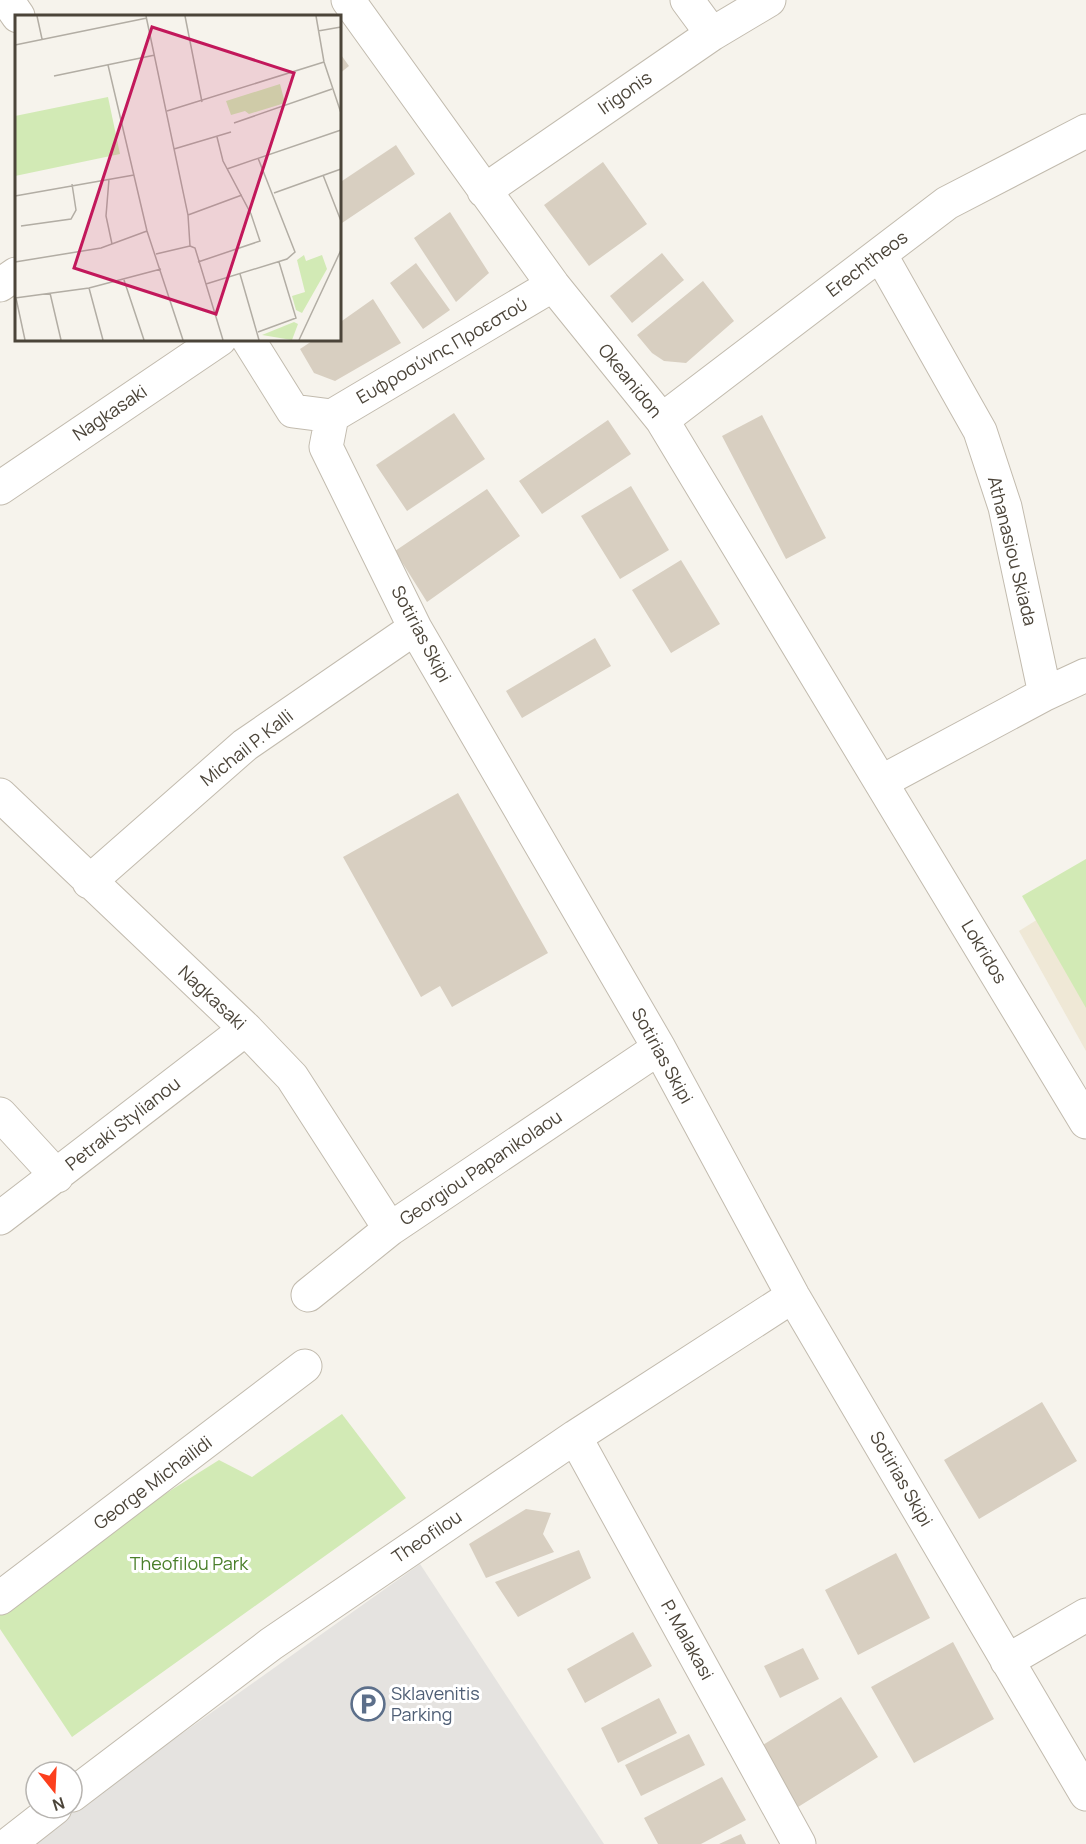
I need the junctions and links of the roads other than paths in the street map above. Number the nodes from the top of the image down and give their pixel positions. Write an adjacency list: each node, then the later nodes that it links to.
1 (7, 0): 5 (street)
2 (348, 0): 8 (street, Okeanidon)
3 (687, 0): 6 (street)
4 (769, 0): 6 (street, Irigonis)
5 (17, 15)
6 (712, 34): 8 (street, Irigonis)
7 (1086, 131): 9 (street, Erechtheos)
8 (484, 191): 12 (street, Okeanidon)
9 (880, 254): 16 (street, Erechtheos); 20 (street, Athanasiou Skiada)
10 (15, 275): 11 (street)
11 (0, 285)
12 (553, 285): 15 (street, Ευφροσύνης Προεστού); 16 (street, Okeanidon)
13 (219, 340): 17 (street, Nagkasaki)
14 (249, 340): 15 (street)
15 (332, 416): 18 (street, Sotirias Skipi)
16 (662, 420): 21 (street, Okeanidon)
17 (0, 488)
18 (415, 628): 23 (street, Michail P. Kalli); 25 (street, Sotirias Skipi)
19 (1086, 675): 20 (street)
20 (1044, 694): 21 (street)
21 (881, 782): 27 (street, Lokridos)
22 (0, 795): 23 (street, Nagkasaki)
23 (89, 882): 24 (street, Nagkasaki)
24 (246, 1029): 28 (street, Petraki Stylianou); 30 (street, Nagkasaki)
25 (659, 1048): 30 (street, Georgiou Papanikolaou); 32 (street, Sotirias Skipi)
26 (0, 1113): 28 (street)
27 (1086, 1122)
28 (57, 1176): 29 (street, Petraki Stylianou)
29 (0, 1218)
30 (390, 1229): 31 (street, Georgiou Papanikolaou)
31 (308, 1295)
32 (793, 1296): 34 (street, Theofilou); 37 (street, Sotirias Skipi)
33 (305, 1366): 35 (street, George Michailidi)
34 (575, 1437): 38 (street, Theofilou); 42 (street, P. Malakasi)
35 (0, 1598)
36 (1086, 1615): 37 (street)
37 (1007, 1661): 39 (street, Sotirias Skipi)
38 (84, 1786)
39 (1086, 1794)
40 (40, 1820): 41 (street)
41 (9, 1844)
42 (799, 1844)

